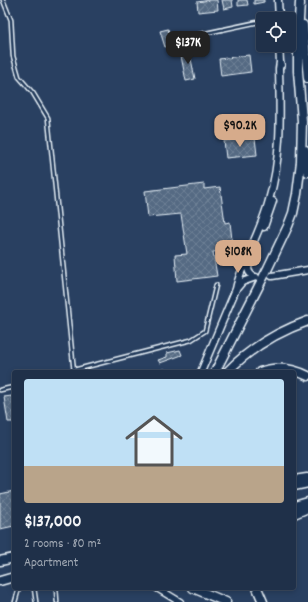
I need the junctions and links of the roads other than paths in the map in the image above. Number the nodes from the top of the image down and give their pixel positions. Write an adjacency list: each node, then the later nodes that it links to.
1 (3, 0): 17 (lane)
2 (278, 0): 4 (street)
3 (300, 1): 9 (highway); 10 (highway)
4 (278, 12)
5 (256, 22): 6 (lane)
6 (178, 39)
7 (279, 52): 8 (street)
8 (280, 62): 15 (street); 15 (street)
9 (308, 78)
10 (302, 121): 11 (highway); 20 (highway)
11 (308, 172)
12 (308, 270): 13 (street)
13 (272, 276)
14 (216, 285): 18 (lane)
15 (236, 289): 19 (street)
16 (308, 321): 21 (highway)
17 (74, 370)
18 (78, 370)
19 (202, 370)
20 (216, 370)
21 (229, 370)
22 (267, 370): 23 (highway)
23 (293, 370)
24 (296, 371): 25 (highway)
25 (308, 376)
26 (12, 387): 27 (lane)
27 (0, 390)
28 (308, 478): 29 (highway)
29 (296, 480)
30 (308, 483): 31 (highway)
31 (296, 486)
32 (308, 502): 33 (highway)
33 (296, 505)
34 (308, 508): 35 (highway)
35 (296, 513)
36 (12, 558): 37 (highway)
37 (0, 561)
38 (12, 577): 39 (highway)
39 (0, 580)
40 (18, 590): 46 (lane)
41 (34, 590): 47 (lane)
42 (56, 590): 48 (lane)
43 (160, 590): 49 (street)
44 (197, 590): 50 (highway)
45 (258, 590): 51 (highway)
46 (15, 602)
47 (36, 602)
48 (57, 602)
49 (180, 602)
50 (226, 602)
51 (263, 602)

